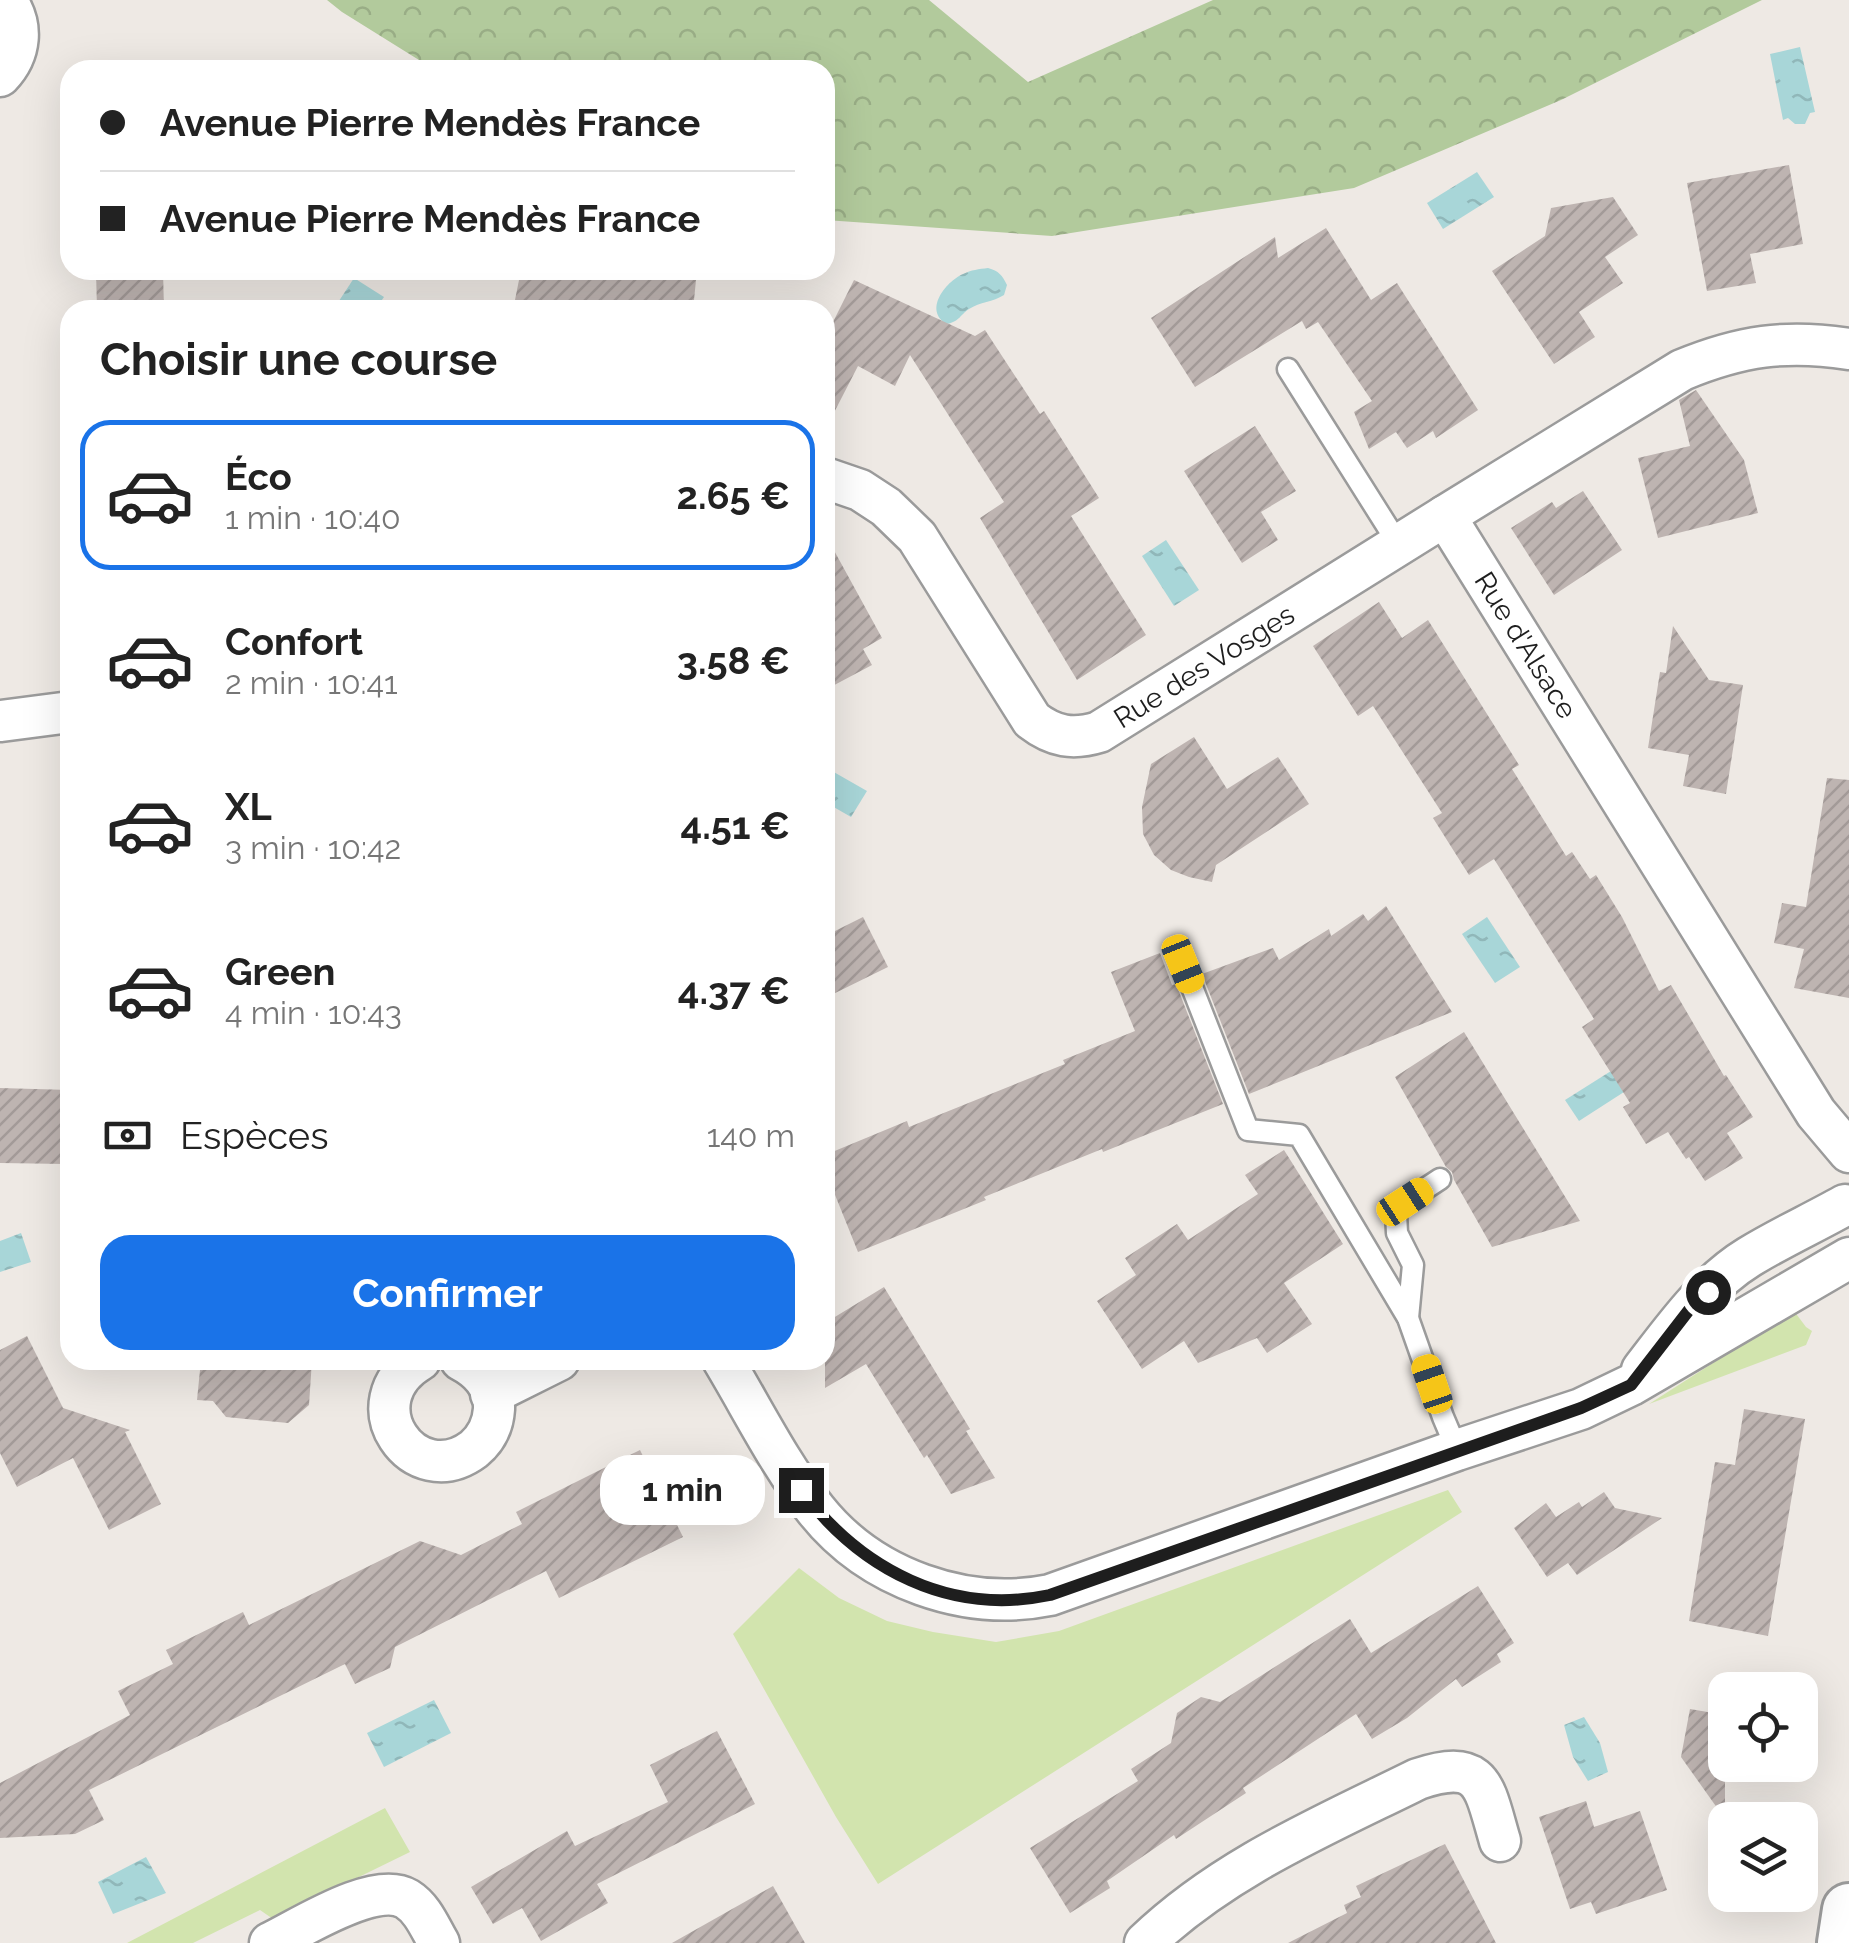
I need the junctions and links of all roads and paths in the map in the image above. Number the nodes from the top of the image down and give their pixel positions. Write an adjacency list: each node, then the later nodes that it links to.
1 (6, 0): 2 (street)
2 (0, 76)
3 (1849, 348): 6 (street)
4 (1288, 369): 7 (lane)
5 (835, 481): 7 (street, Rue des Vosges)
6 (1445, 516): 7 (street, Rue des Vosges); 12 (street, Rue d'Alsace)
7 (1400, 545)
8 (0, 691): 10 (street)
9 (60, 713): 10 (street)
10 (0, 722)
11 (1183, 964): 16 (lane)
12 (1849, 1152)
13 (1440, 1178): 16 (lane)
14 (1848, 1206): 21 (street)
15 (1849, 1258): 21 (street)
16 (1408, 1318): 23 (lane)
17 (405, 1370): 22 (street)
18 (478, 1370): 22 (street)
19 (539, 1370): 22 (street)
20 (729, 1370): 23 (street)
21 (1631, 1385): 23 (street)
22 (491, 1394)
23 (1458, 1450)
24 (1500, 1840): 28 (street)
25 (1849, 1910): 29 (street)
26 (270, 1943): 27 (street)
27 (439, 1943)
28 (1145, 1943)
29 (1844, 1943)

